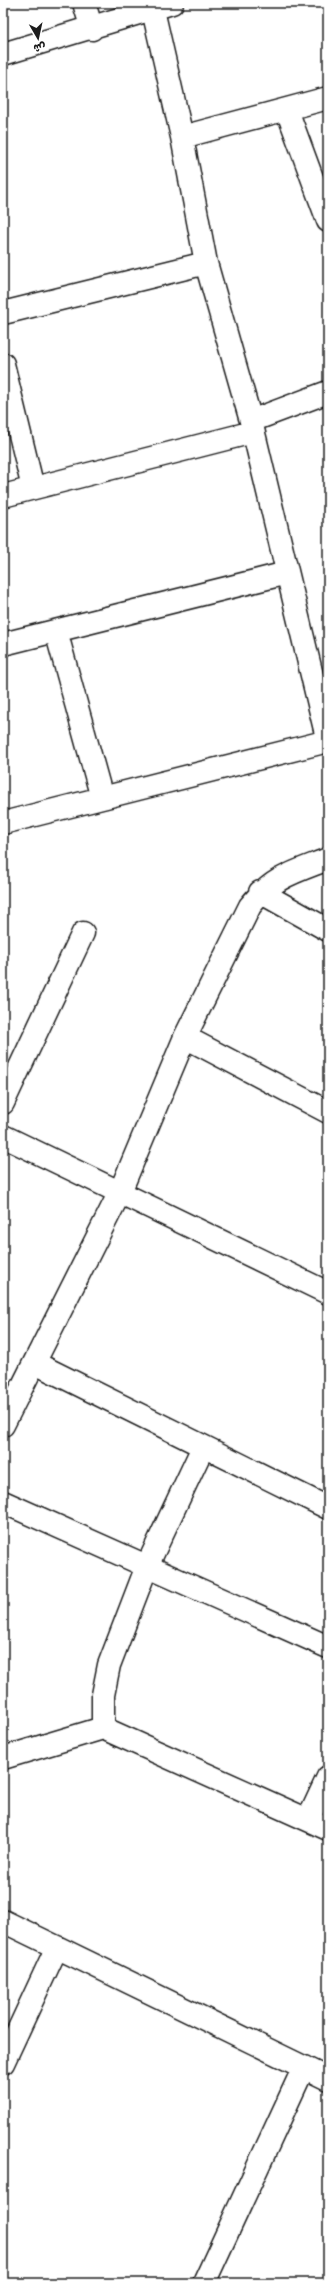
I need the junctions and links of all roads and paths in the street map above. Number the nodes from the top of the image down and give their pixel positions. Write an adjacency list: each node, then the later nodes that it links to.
1 (84, 3): 3 (street)
2 (162, 6): 3 (street); 7 (street)
3 (92, 28): 4 (street)
4 (3, 54)
5 (328, 98): 6 (street)
6 (287, 110): 7 (street); 8 (street)
7 (182, 137): 9 (street)
8 (328, 220)
9 (206, 263): 10 (street); 13 (street)
10 (3, 313)
11 (3, 364): 14 (street)
12 (328, 392): 13 (street)
13 (252, 426): 14 (street); 16 (street)
14 (33, 488): 15 (street)
15 (3, 496)
16 (287, 573): 17 (street); 19 (street)
17 (56, 631): 18 (street); 20 (street)
18 (3, 644)
19 (328, 741): 20 (street)
20 (102, 798): 21 (street)
21 (3, 823)
22 (328, 859): 23 (street)
23 (260, 892): 24 (street); 26 (street)
24 (328, 930)
25 (83, 933): 27 (street)
26 (185, 1037): 28 (street); 30 (street)
27 (3, 1103)
28 (328, 1112)
29 (3, 1136): 30 (street)
30 (120, 1192): 31 (street); 32 (street)
31 (328, 1293)
32 (36, 1363): 33 (street); 34 (street)
33 (3, 1425)
34 (203, 1447): 36 (street); 37 (street)
35 (3, 1502): 37 (street)
36 (328, 1508)
37 (147, 1566): 38 (street); 39 (street)
38 (328, 1647)
39 (103, 1728): 40 (street); 42 (street)
40 (3, 1758)
41 (328, 1778): 42 (street)
42 (308, 1820): 43 (street)
43 (328, 1829)
44 (3, 1921): 45 (street)
45 (57, 1947): 46 (street); 47 (street)
46 (3, 2063)
47 (304, 2067): 48 (street); 49 (street)
48 (328, 2079)
49 (204, 2283)

